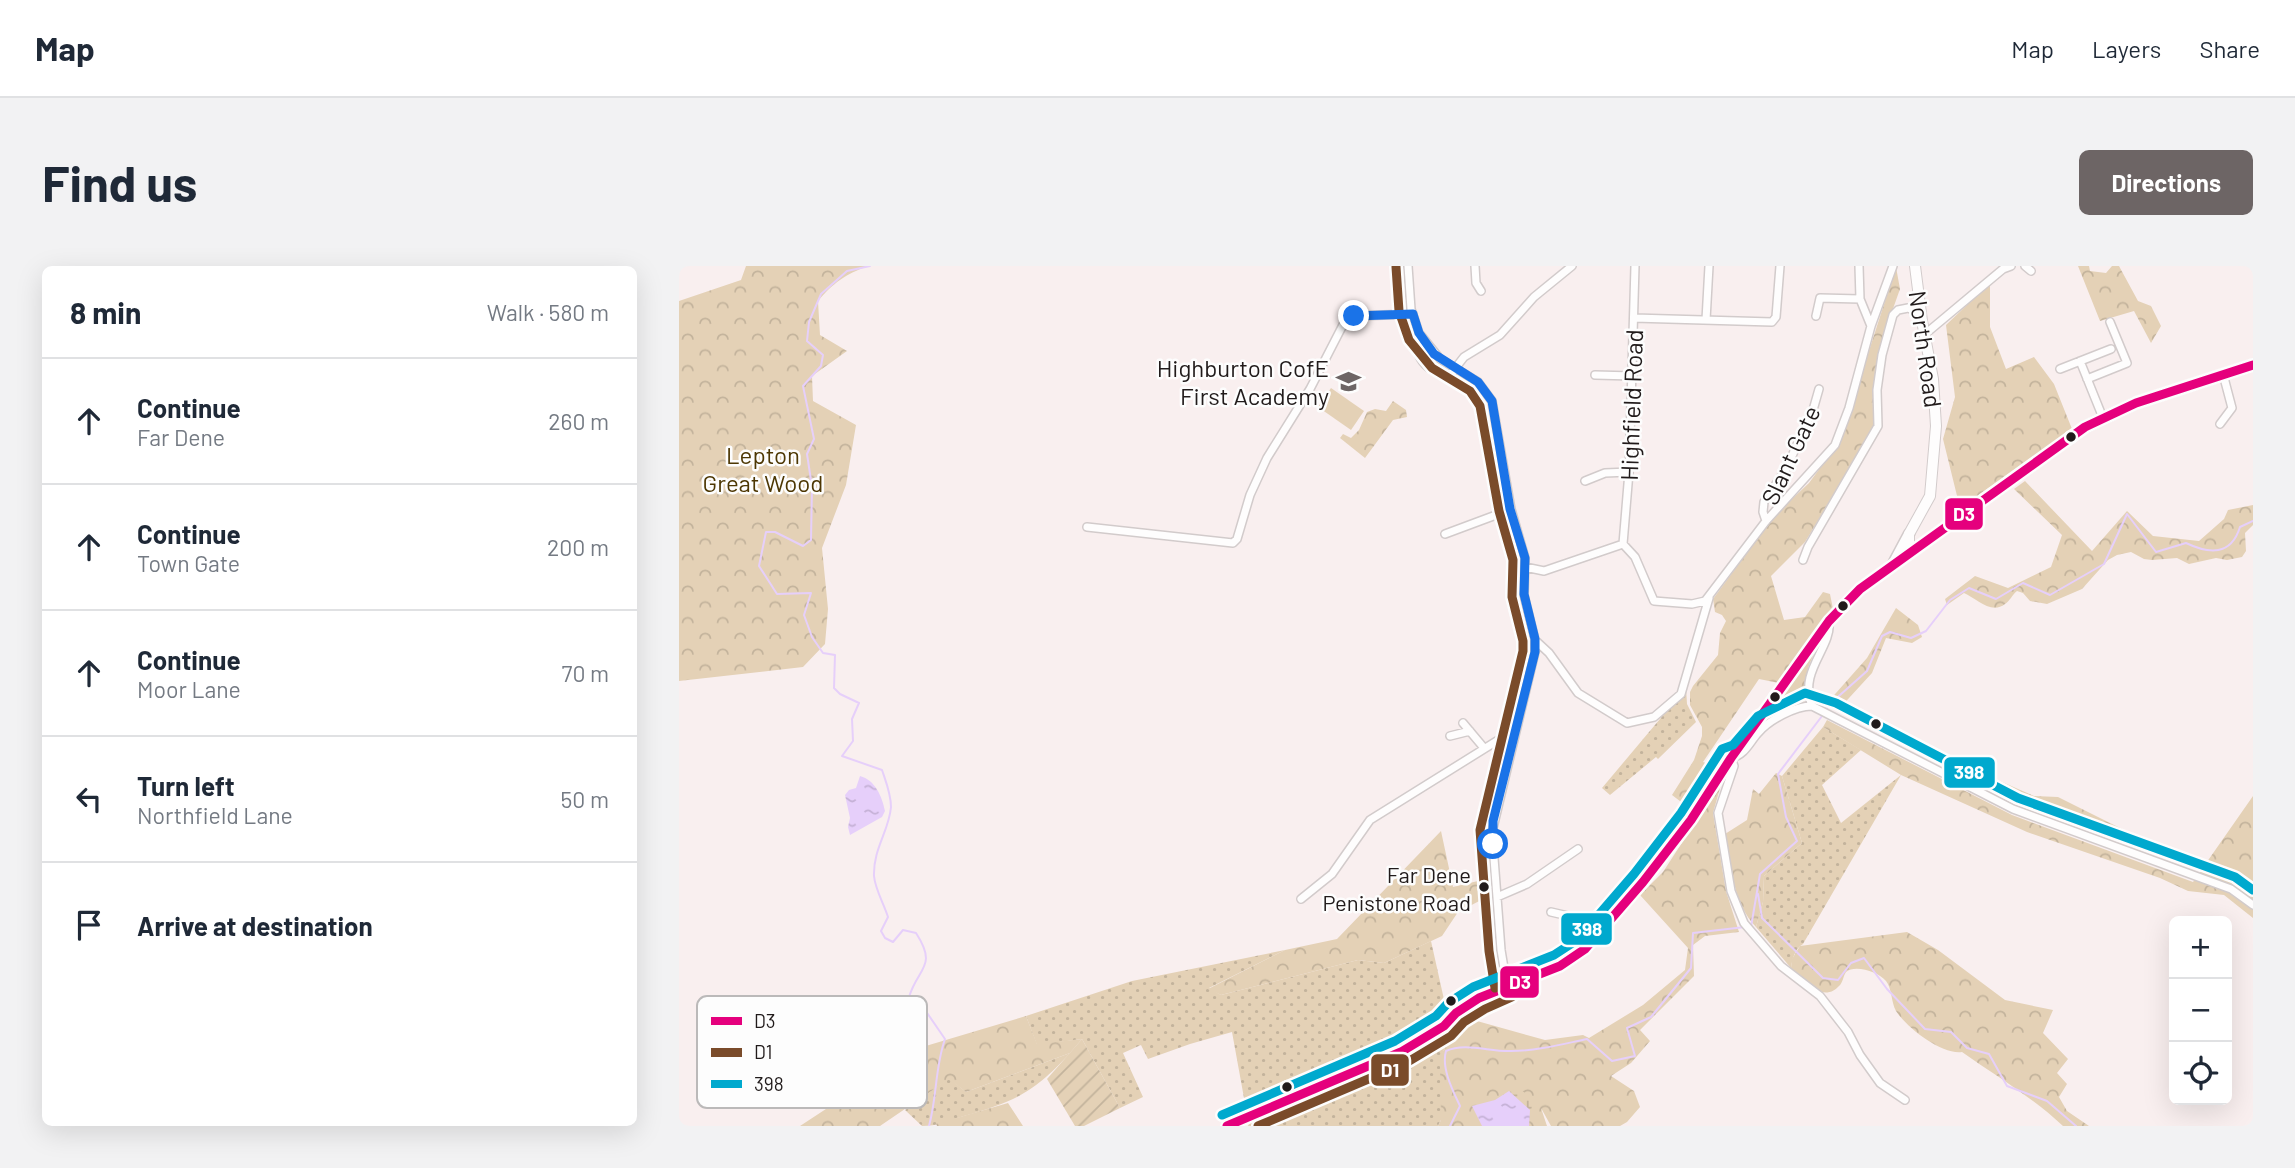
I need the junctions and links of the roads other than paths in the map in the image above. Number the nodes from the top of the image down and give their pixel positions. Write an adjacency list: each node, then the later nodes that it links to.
1 (1408, 266): 14 (street)
2 (1475, 266): 11 (street)
3 (1572, 266): 25 (street)
4 (1635, 266): 16 (street, Highfield Road)
5 (1709, 266): 17 (street)
6 (1780, 266): 17 (street)
7 (1859, 266): 12 (street)
8 (1893, 266): 19 (street, Slant Gate)
9 (1915, 266): 13 (main road, North Road)
10 (2011, 266): 21 (street)
11 (1481, 291)
12 (1860, 299): 15 (street); 19 (street)
13 (1920, 313): 21 (main road, North Road); 45 (street)
14 (1413, 314): 20 (street); 40 (street)
15 (1817, 316)
16 (1635, 318): 17 (street); 29 (street, Highfield Road)
17 (1706, 320)
18 (2110, 322): 30 (street)
19 (1871, 326): 39 (street, Slant Gate)
20 (1419, 333): 25 (street); 25 (street)
21 (1924, 335): 42 (main road, North Road)
22 (2111, 349): 23 (street)
23 (2080, 361): 26 (street); 30 (street)
24 (2253, 365): 28 (highway)
25 (1455, 369): 38 (street)
26 (2060, 369)
27 (1595, 374): 29 (street)
28 (2223, 374): 32 (street); 34 (highway)
29 (1633, 376): 36 (street, Highfield Road)
30 (2087, 379): 34 (street)
31 (1819, 389): 39 (street, Slant Gate)
32 (2232, 408): 33 (street); 35 (street)
33 (2238, 415)
34 (2103, 418): 44 (highway)
35 (2220, 424)
36 (1629, 472): 37 (street); 43 (street, Highfield Road)
37 (1585, 481)
38 (1504, 512): 41 (street); 47 (street)
39 (1766, 521): 48 (street, Slant Gate)
40 (1087, 527)
41 (1445, 534)
42 (1909, 534): 44 (main road); 46 (highway)
43 (1623, 544): 47 (street); 48 (street)
44 (1913, 551): 46 (highway)
45 (1803, 560)
46 (1892, 566): 49 (highway)
47 (1525, 567): 50 (street)
48 (1710, 597): 50 (street, Slant Gate)
49 (1829, 621): 51 (street); 57 (highway)
50 (1535, 639): 53 (street)
51 (1815, 707): 57 (street); 61 (street)
52 (1464, 723): 54 (street)
53 (1517, 728): 56 (street); 59 (street)
54 (1470, 731): 55 (street); 56 (street)
55 (1450, 736)
56 (1485, 748): 60 (street)
57 (1731, 758): 63 (highway); 65 (street)
58 (1578, 849): 59 (street)
59 (1497, 897): 64 (street)
60 (1301, 899)
61 (2253, 905)
62 (1551, 912): 63 (street)
63 (1607, 925): 64 (highway)
64 (1507, 986): 66 (highway)
65 (1905, 1100)
66 (1227, 1126)

